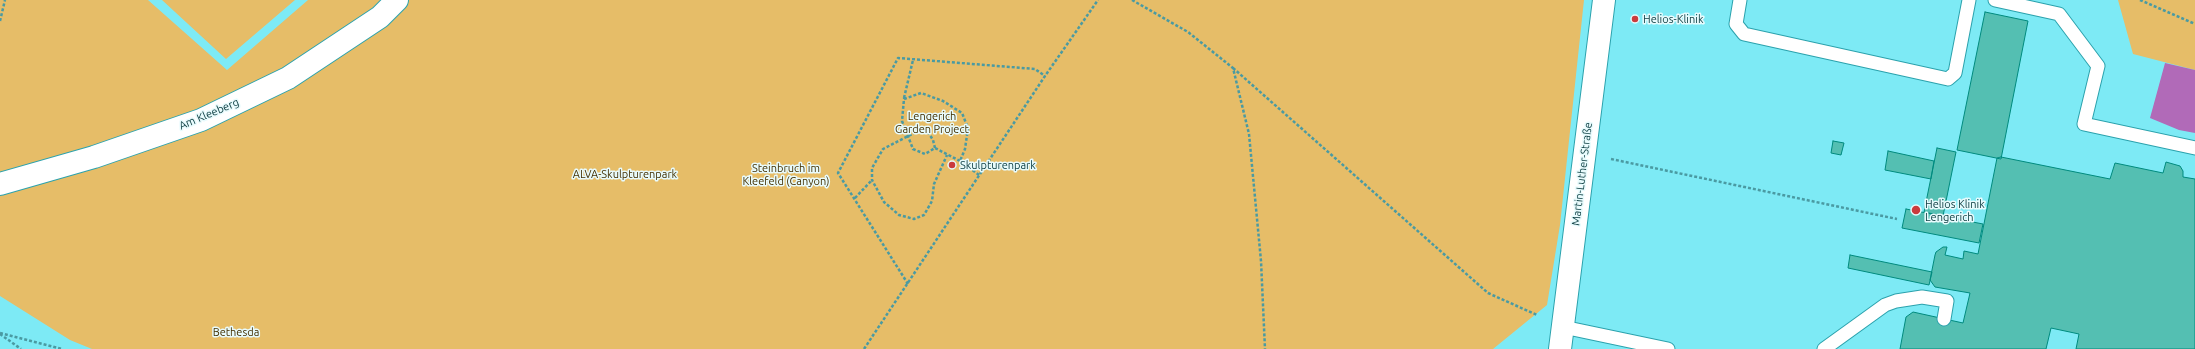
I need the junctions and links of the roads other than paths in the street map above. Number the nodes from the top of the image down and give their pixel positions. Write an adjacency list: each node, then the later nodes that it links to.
1 (397, 0): 7 (street, Am Kleeberg)
2 (1604, 0): 9 (street, Martin-Luther-Straße)
3 (1740, 0): 4 (lane)
4 (1969, 0)
5 (1995, 0): 6 (lane)
6 (2195, 148)
7 (0, 184)
8 (1944, 319): 12 (lane)
9 (1563, 327): 10 (street, Martin-Luther-Straße); 11 (lane)
10 (1560, 349)
11 (1668, 349)
12 (1824, 349)

